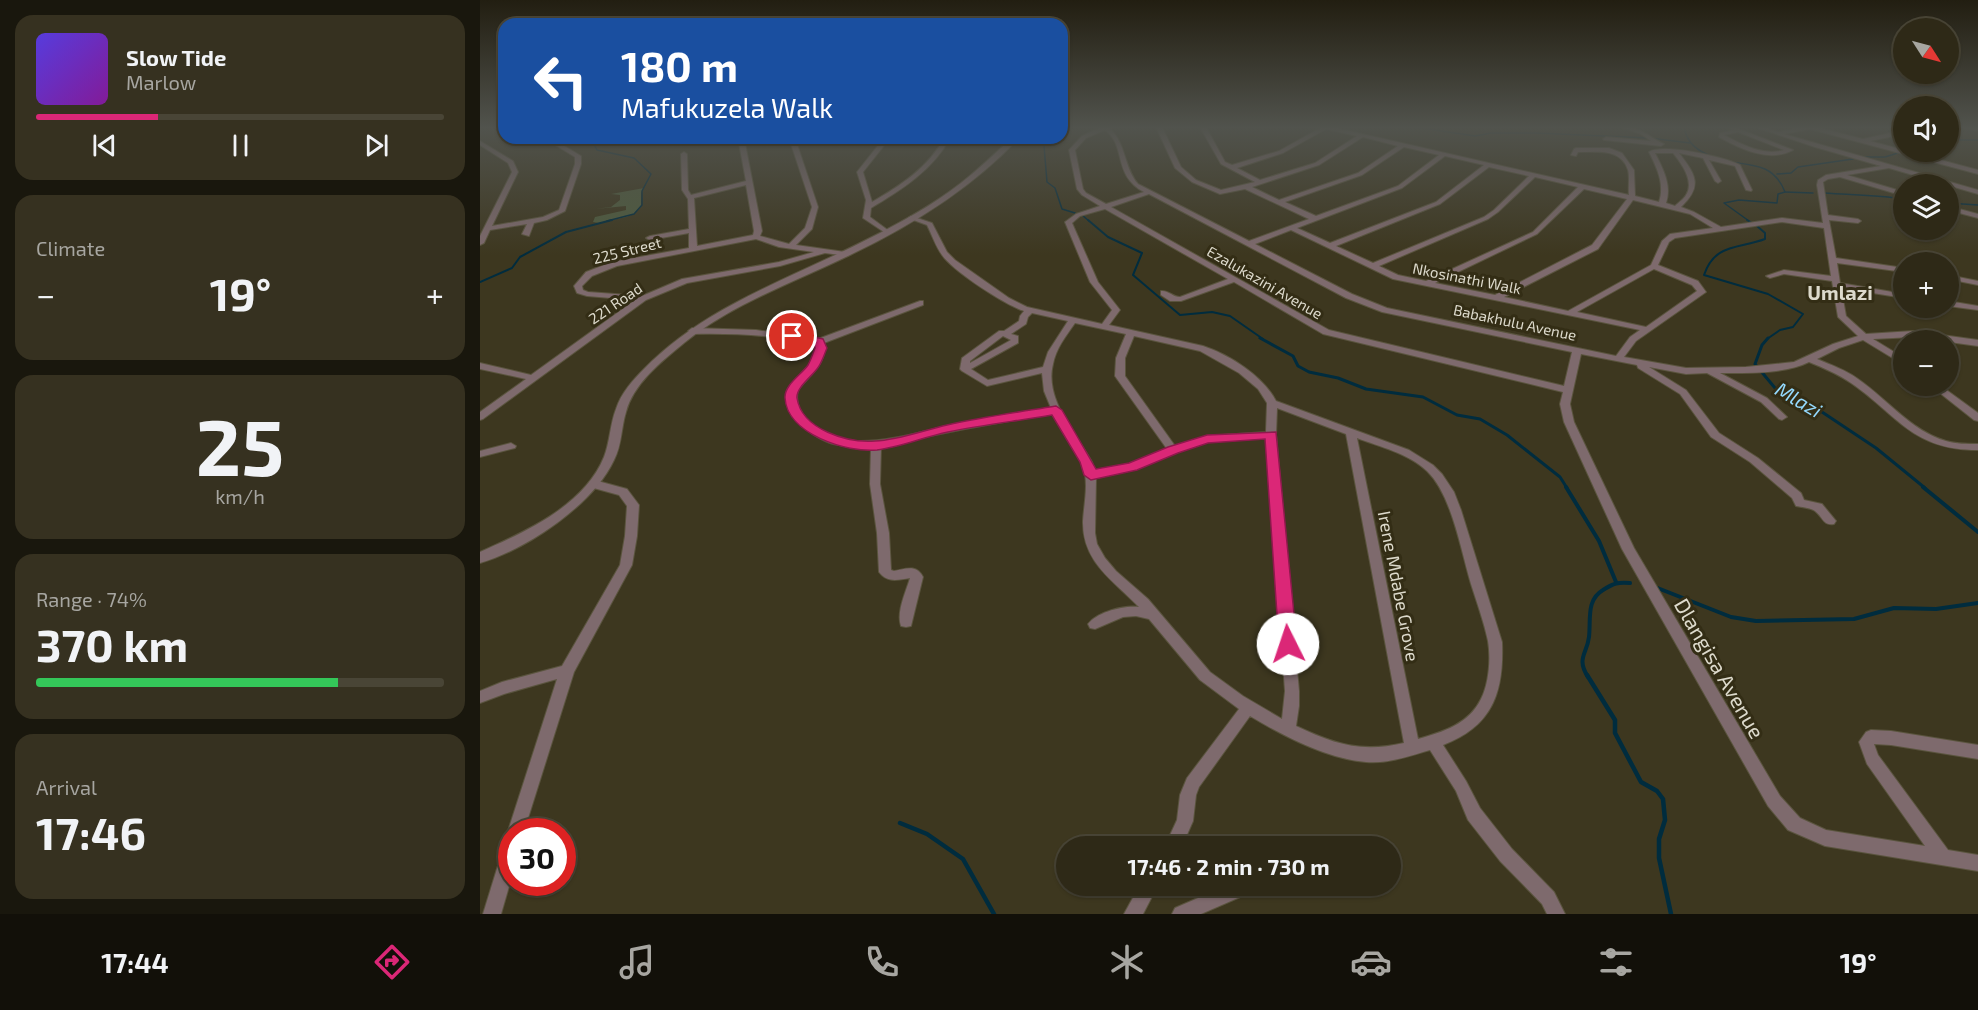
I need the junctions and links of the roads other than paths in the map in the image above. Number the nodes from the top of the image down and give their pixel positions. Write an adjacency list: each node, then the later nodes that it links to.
1 (514, 170): 51 (street)
2 (576, 170): 49 (street)
3 (684, 170): 36 (street)
4 (747, 170): 28 (street)
5 (803, 170): 62 (street)
6 (862, 170): 41 (street)
7 (921, 170): 41 (street)
8 (981, 170): 46 (street)
9 (1076, 170): 40 (street, Ezalukazini Avenue)
10 (1126, 170): 35 (street, Babakhulu Avenue)
11 (1180, 170): 31 (street)
12 (1233, 170): 29 (street)
13 (1297, 170): 29 (street)
14 (1366, 170): 38 (street)
15 (1423, 170): 47 (street)
16 (1482, 170): 61 (street)
17 (1512, 170): 25 (street)
18 (1631, 170): 37 (street)
19 (1660, 170): 39 (street)
20 (1686, 170): 42 (street)
21 (1712, 170): 27 (street)
22 (1739, 170): 32 (street)
23 (1871, 170): 26 (street)
24 (1897, 170): 34 (street)
25 (1534, 175): 30 (street); 67 (street)
26 (1839, 175): 33 (street); 45 (street)
27 (1718, 181)
28 (749, 182): 36 (street); 58 (street)
29 (1259, 183): 31 (street)
30 (1583, 186): 37 (street); 75 (street)
31 (1246, 187): 38 (street)
32 (1749, 190)
33 (1893, 191)
34 (1977, 191)
35 (1150, 192): 40 (street); 60 (street, Babakhulu Avenue)
36 (690, 197): 54 (street)
37 (1632, 197): 39 (street); 79 (street)
38 (1279, 202): 47 (street)
39 (1662, 204): 42 (street)
40 (1104, 206): 72 (street, Ezalukazini Avenue); 86 (street)
41 (868, 207): 55 (street)
42 (1677, 208): 53 (street)
43 (1959, 211): 44 (street)
44 (1978, 216)
45 (1825, 217): 48 (street); 50 (street)
46 (910, 218): 55 (street); 83 (street)
47 (1316, 219): 52 (street)
48 (1858, 221)
49 (531, 222): 51 (street); 56 (street)
50 (1827, 226): 53 (street); 66 (street)
51 (490, 228): 59 (street)
52 (1292, 228): 60 (street); 61 (street, Nkosinathi Walk)
53 (1720, 229): 68 (street)
54 (693, 230): 57 (street); 63 (street)
55 (887, 232): 65 (street)
56 (526, 234)
57 (650, 237)
58 (756, 237): 62 (street); 63 (street, 225 Street)
59 (480, 243)
60 (1248, 244): 93 (street, Babakhulu Avenue)
61 (1330, 246): 67 (street, Nkosinathi Walk)
62 (790, 247): 64 (street)
63 (693, 249): 78 (street, 225 Street)
64 (822, 252): 65 (street); 78 (street, 221 Road)
65 (845, 254): 88 (street)
66 (1833, 260): 69 (street); 73 (street)
67 (1373, 266): 75 (street, Nkosinathi Walk)
68 (1654, 266): 84 (street); 87 (street)
69 (1893, 268)
70 (1770, 276): 73 (street)
71 (1959, 279): 74 (street)
72 (1233, 280): 76 (street); 102 (street, Ezalukazini Avenue)
73 (1837, 282): 77 (street); 90 (street)
74 (1978, 283)
75 (1426, 284): 79 (street, Nkosinathi Walk)
76 (1164, 293)
77 (1893, 294)
78 (643, 298): 101 (street, 221 Road)
79 (1496, 298): 84 (street, Nkosinathi Walk)
80 (920, 303): 91 (street)
81 (1959, 305): 82 (street)
82 (1978, 308)
83 (1029, 311): 85 (street); 99 (street)
84 (1570, 313): 87 (street, Nkosinathi Walk)
85 (1073, 320): 86 (street); 99 (street)
86 (1104, 326): 89 (street)
87 (1645, 329): 96 (street)
88 (692, 331): 91 (street); 117 (street)
89 (1132, 332): 104 (street); 114 (street)
90 (1864, 337): 92 (street, Babakhulu Avenue); 94 (street); 95 (street, Babakhulu Avenue)
91 (819, 342): 112 (street)
92 (1978, 343)
93 (1577, 351): 96 (street, Babakhulu Avenue); 102 (street, Dlangisa Avenue)
94 (1893, 355)
95 (1810, 359): 100 (street, Babakhulu Avenue); 113 (street)
96 (1618, 360): 97 (street, Babakhulu Avenue)
97 (1635, 363): 100 (street, Babakhulu Avenue); 118 (street)
98 (483, 369): 101 (street)
99 (1046, 369): 105 (street)
100 (1709, 371): 107 (street)
101 (532, 378): 106 (street, 221 Road)
102 (1568, 390): 132 (street, Dlangisa Avenue)
103 (1949, 396): 108 (street)
104 (1272, 403): 109 (street); 110 (street)
105 (1056, 410): 112 (street); 116 (street)
106 (480, 417)
107 (1782, 417)
108 (1978, 418)
109 (1351, 432): 127 (street); 128 (street, Irene Mdabe Grove)
110 (1271, 435): 114 (street); 126 (street)
111 (511, 446): 115 (street)
112 (876, 446): 121 (street)
113 (1978, 447)
114 (1173, 450): 116 (street)
115 (480, 454)
116 (1091, 475): 120 (street)
117 (594, 484): 119 (street); 123 (street)
118 (1830, 520)
119 (480, 558)
120 (1153, 615): 122 (street); 125 (street)
121 (906, 622)
122 (1095, 624)
123 (567, 671): 124 (street); 130 (street)
124 (480, 697)
125 (1249, 706): 126 (street); 131 (street)
126 (1288, 728): 128 (street)
127 (1433, 742): 128 (street); 140 (street)
128 (1412, 747)
129 (1978, 752): 132 (street)
130 (520, 818)
131 (1178, 836)
132 (1942, 856): 133 (street, Dlangisa Avenue)
133 (1978, 863)
134 (498, 894): 138 (street)
135 (1142, 896): 137 (street)
136 (1223, 896): 139 (street)
137 (1134, 910)
138 (492, 914)
139 (1181, 914)
140 (1556, 914)

